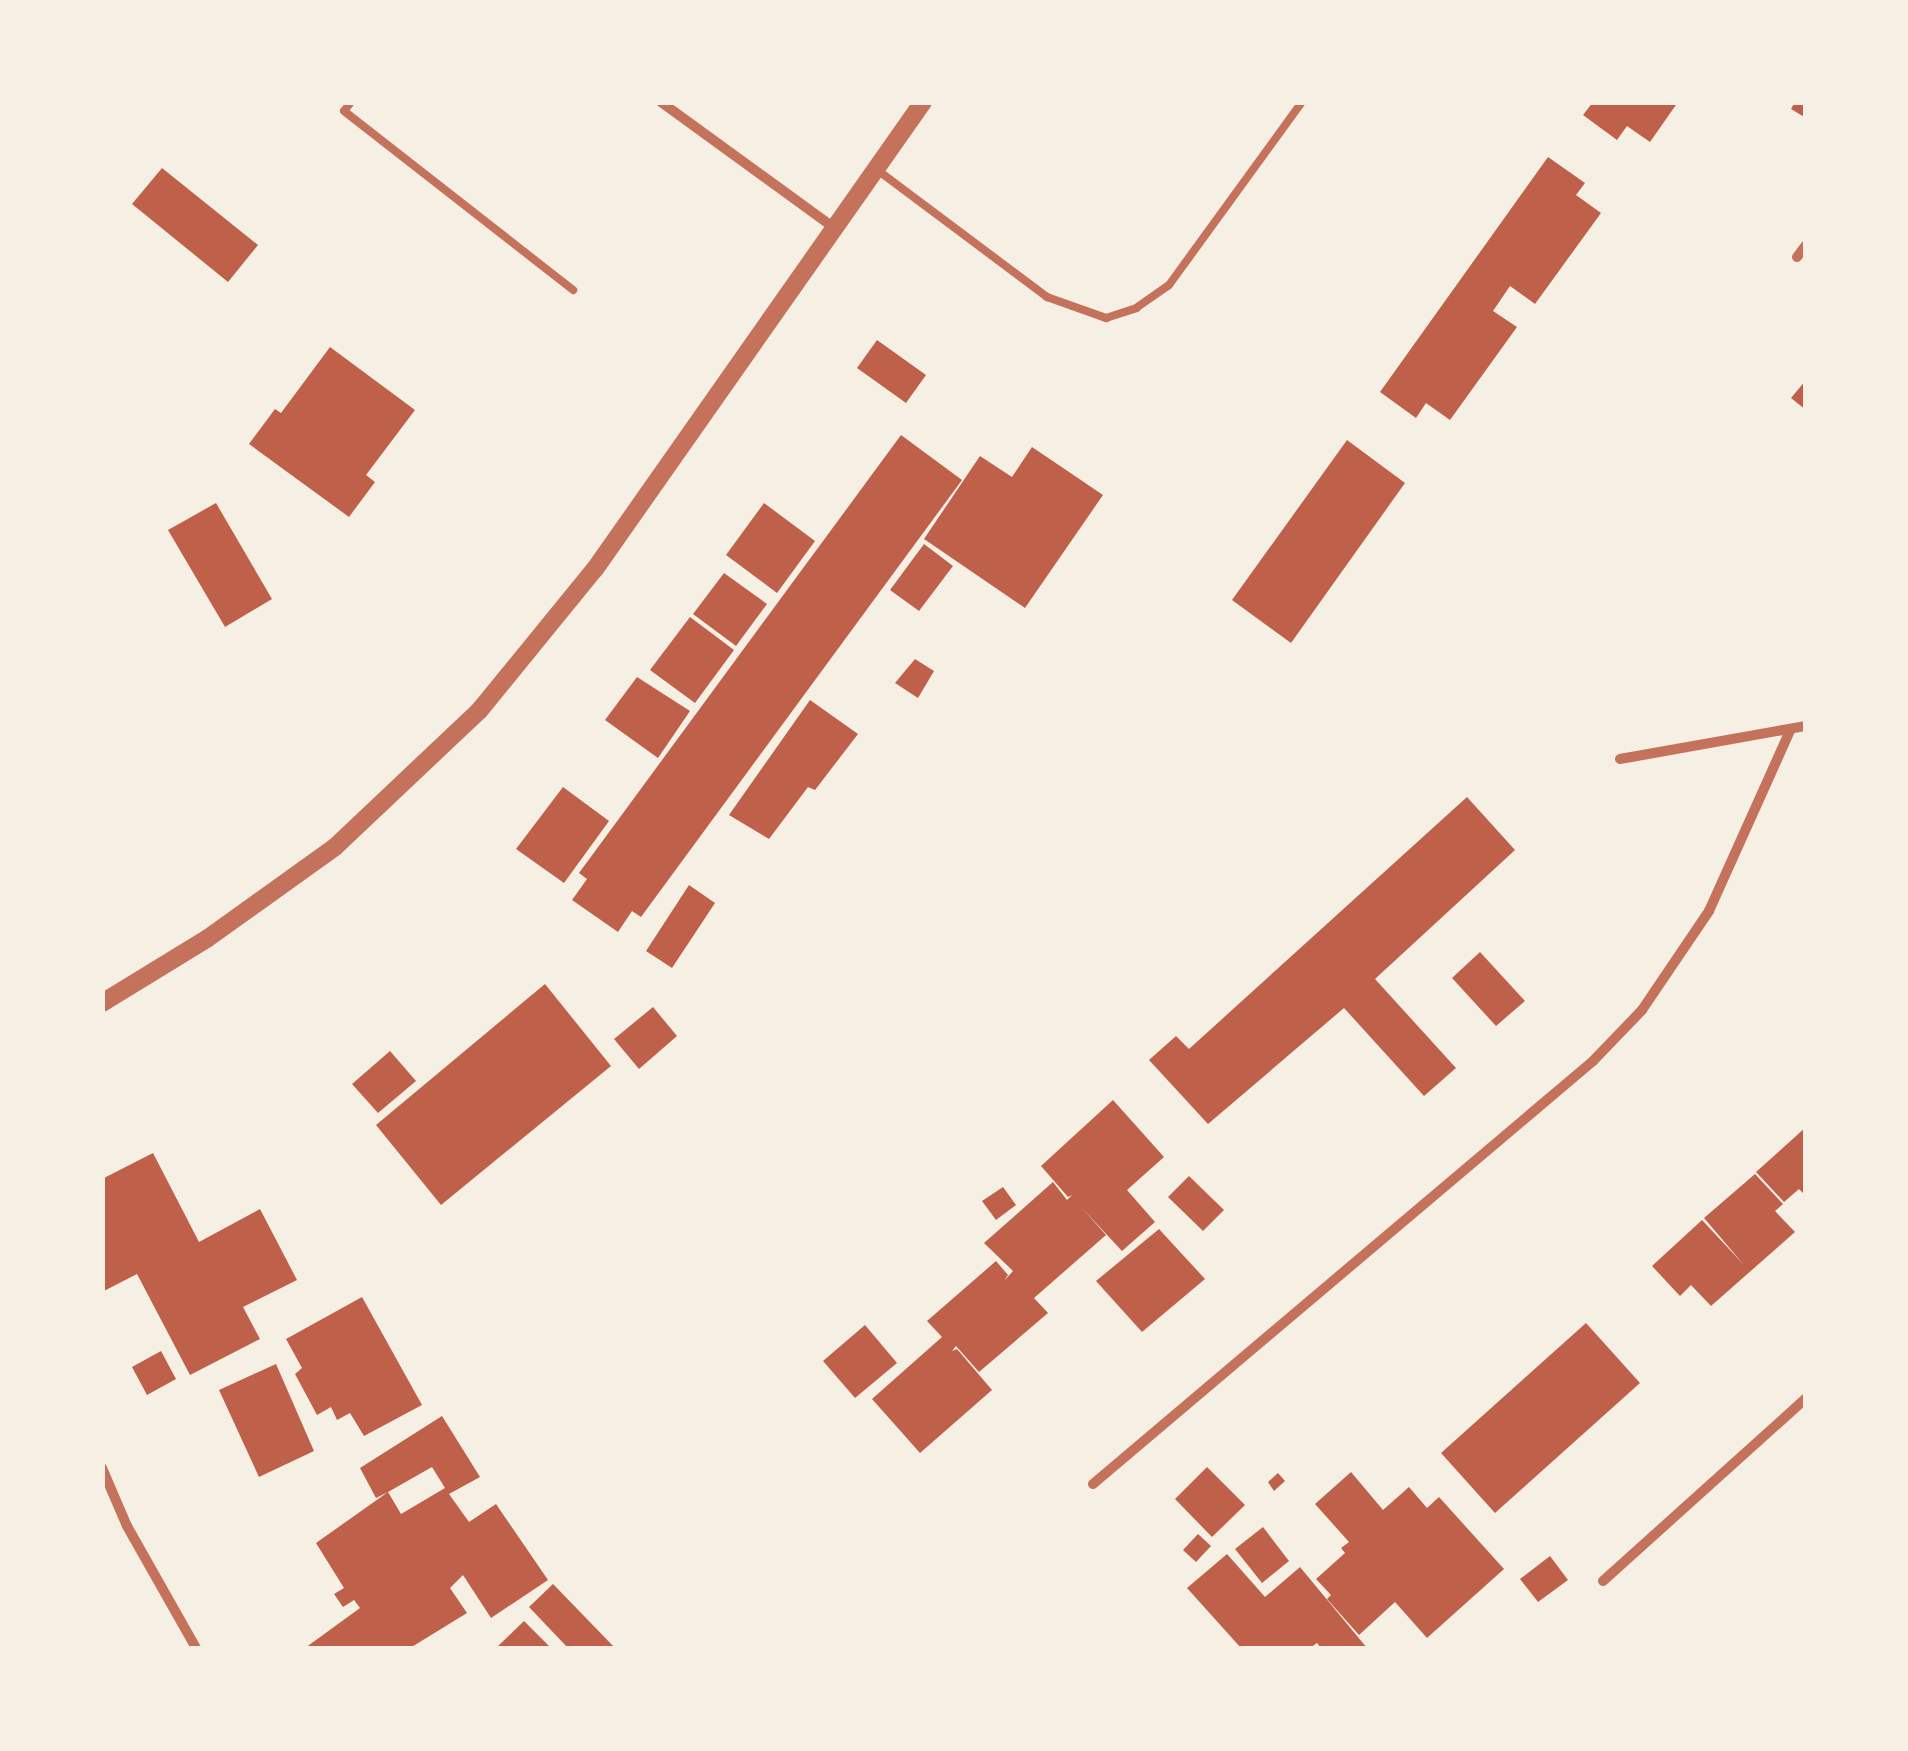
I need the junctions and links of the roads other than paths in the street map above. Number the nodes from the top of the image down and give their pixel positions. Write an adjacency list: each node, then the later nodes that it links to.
1 (333, 102): 6 (lane)
2 (351, 102): 6 (lane)
3 (662, 102): 8 (street)
4 (923, 102): 7 (street)
5 (1302, 102): 7 (lane)
6 (344, 111): 11 (lane)
7 (876, 169): 8 (street)
8 (833, 227): 15 (street)
9 (1806, 245): 10 (street)
10 (1797, 256)
11 (573, 290)
12 (1806, 726): 13 (street)
13 (1790, 731): 14 (street); 18 (street)
14 (1620, 758)
15 (102, 1003)
16 (1806, 1398): 19 (street)
17 (102, 1468): 20 (street)
18 (1093, 1484)
19 (1602, 1580)
20 (196, 1648)

